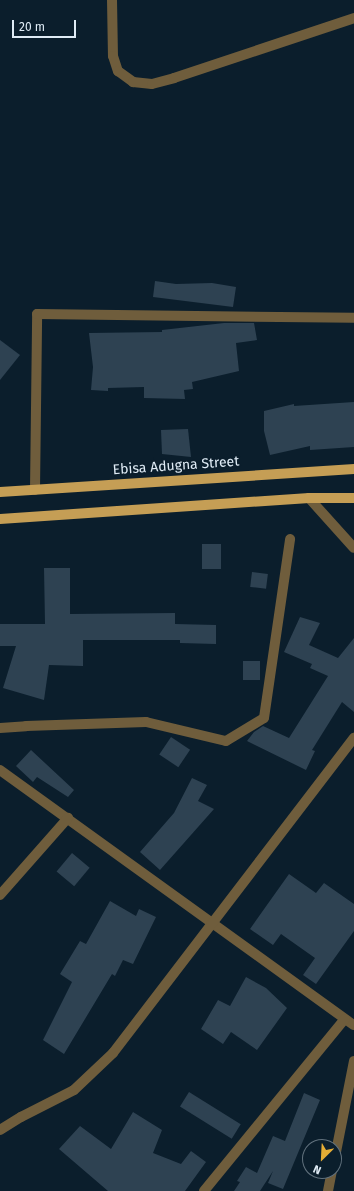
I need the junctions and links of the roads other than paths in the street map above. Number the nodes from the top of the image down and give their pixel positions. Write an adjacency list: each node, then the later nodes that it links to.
1 (112, 0): 2 (street)
2 (354, 18)
3 (354, 318): 5 (street)
4 (354, 469): 5 (main road, Ebisa Adugna Street)
5 (35, 490): 6 (main road, Ebisa Adugna Street)
6 (0, 492)
7 (309, 498): 8 (main road); 9 (main road); 11 (street)
8 (354, 498)
9 (0, 519)
10 (290, 539): 12 (street)
11 (354, 548)
12 (0, 728)
13 (354, 738): 17 (street)
14 (0, 770): 15 (street)
15 (68, 818): 16 (street); 17 (street)
16 (0, 895)
17 (212, 923): 18 (street); 20 (street)
18 (350, 1022): 23 (street)
19 (354, 1062): 21 (street)
20 (0, 1130)
21 (339, 1139)
22 (330, 1179): 24 (street)
23 (204, 1191)
24 (328, 1191)

